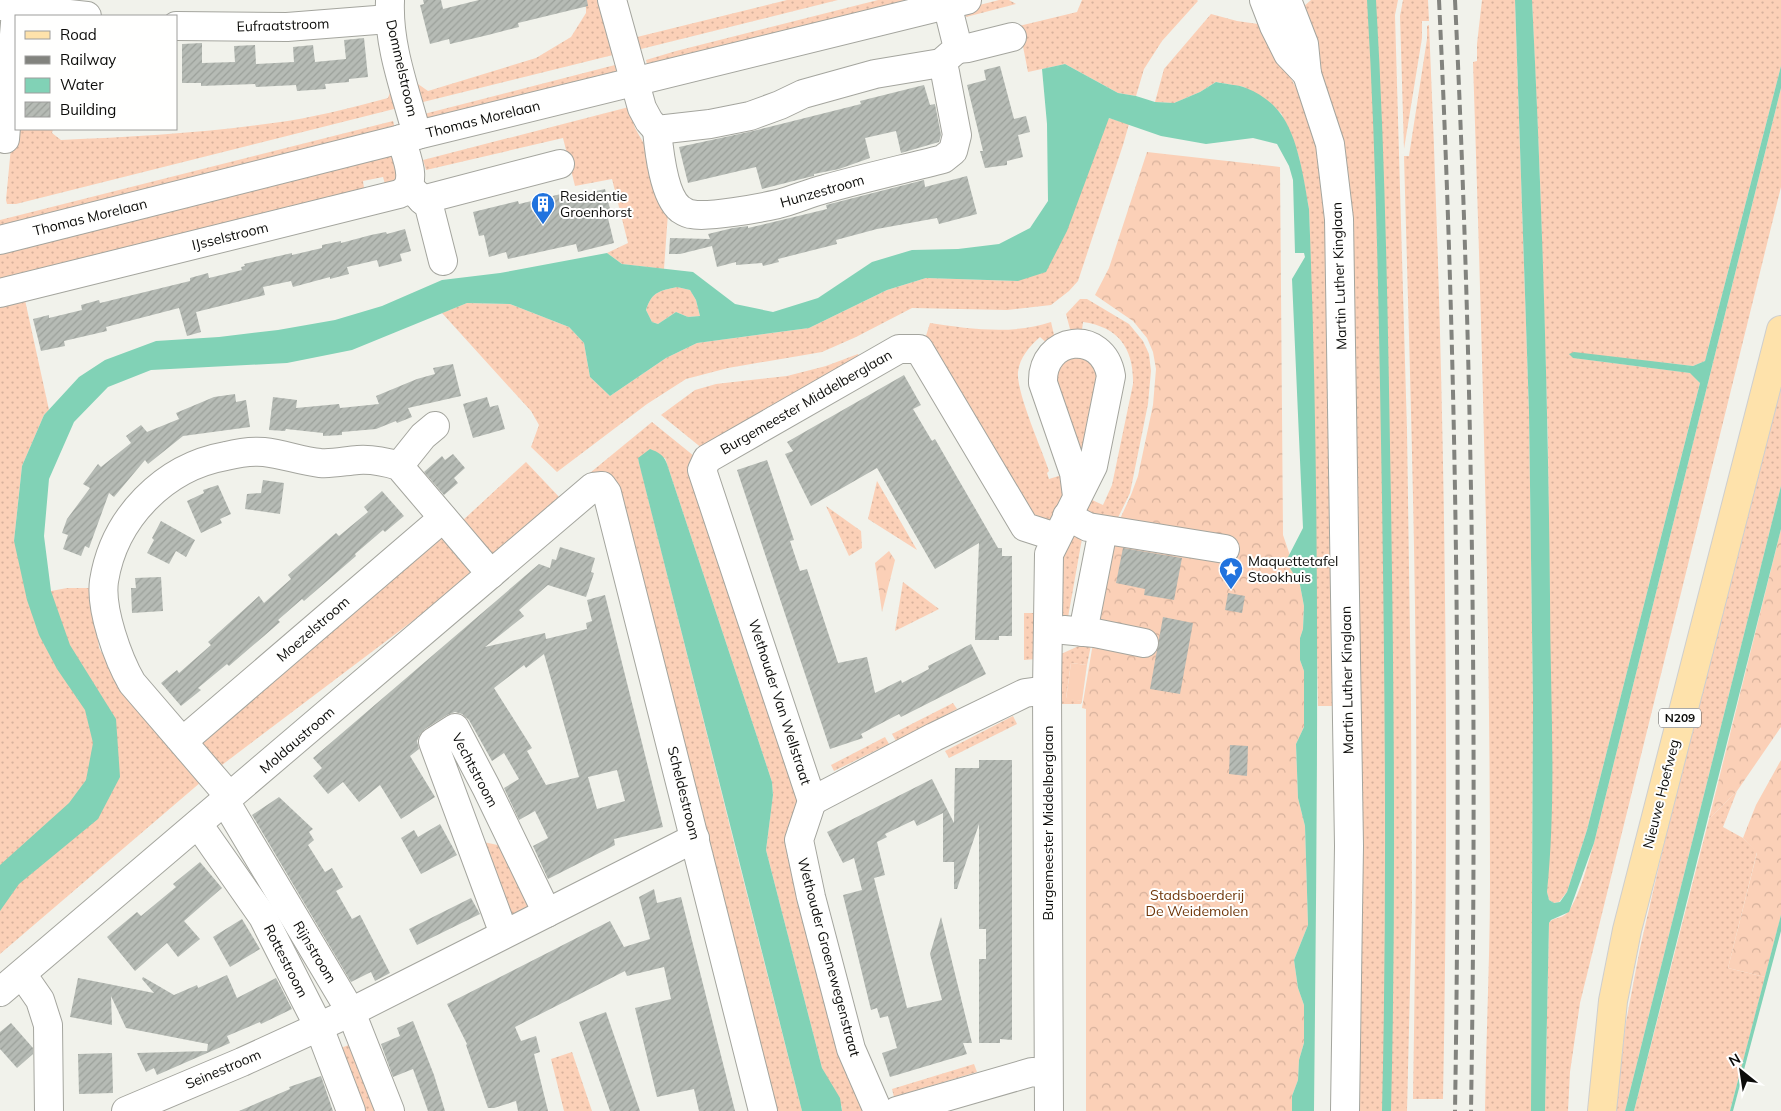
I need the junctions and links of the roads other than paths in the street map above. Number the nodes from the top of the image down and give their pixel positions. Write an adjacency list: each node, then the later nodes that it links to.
1 (612, 0): 12 (street, Hunzestroom)
2 (1264, 0): 11 (street, Martin Luther Kinglaan)
3 (1287, 0): 11 (street, Martin Luther Kinglaan)
4 (953, 2): 10 (street, Hunzestroom); 12 (street, Thomas Morelaan)
5 (11, 5): 7 (street); 13 (street)
6 (389, 10): 8 (street, Eufraatstroom); 15 (street, Dommelstroom)
7 (80, 15)
8 (178, 26)
9 (1012, 37): 10 (street)
10 (949, 56): 14 (street); 14 (street, Hunzestroom)
11 (1307, 74): 58 (street, Martin Luther Kinglaan)
12 (635, 81): 14 (street, Hunzestroom); 15 (street, Thomas Morelaan)
13 (4, 109): 16 (street)
14 (657, 130)
15 (409, 137): 18 (street); 19 (street, Thomas Morelaan)
16 (5, 139)
17 (560, 164): 18 (street, IJsselstroom)
18 (415, 193): 20 (street); 21 (street, IJsselstroom)
19 (0, 240)
20 (443, 261)
21 (0, 293)
22 (1780, 335): 59 (main road, Nieuwe Hoefweg / N209)
23 (435, 426): 24 (street)
24 (399, 466): 28 (street); 36 (street)
25 (702, 470): 27 (street, Burgemeester Middelberglaan); 38 (street, Wethouder Van Wellstraat)
26 (593, 487): 31 (street, Moldaustroom); 42 (street, Scheldestroom)
27 (1067, 516): 27 (street, Burgemeester Middelberglaan); 29 (street); 32 (street, Burgemeester Middelberglaan)
28 (443, 518): 31 (street); 36 (street, Moezelstroom)
29 (1103, 530): 30 (street); 33 (street)
30 (1225, 549)
31 (491, 574): 37 (street, Moldaustroom)
32 (1047, 628): 33 (street); 35 (street, Burgemeester Middelberglaan)
33 (1083, 632): 34 (street)
34 (1144, 642)
35 (1047, 690): 38 (street, Wethouder Van Wellstraat); 49 (street, Burgemeester Middelberglaan)
36 (183, 740): 37 (street)
37 (228, 799): 39 (street, Moldaustroom); 47 (street, Rijnstroom)
38 (812, 801): 55 (street, Wethouder Groenewegenstraat)
39 (198, 824): 45 (street, Moldaustroom); 48 (street, Rottestroom)
40 (466, 831): 41 (street); 41 (street, Vechtstroom); 44 (street, Vechtstroom)
41 (510, 837): 43 (street, Vechtstroom)
42 (695, 838): 43 (street); 54 (street, Scheldestroom)
43 (547, 913): 44 (street)
44 (504, 934): 47 (street)
45 (22, 974): 46 (street, Moldaustroom); 50 (street)
46 (0, 992)
47 (351, 1012): 48 (street, Seinestroom); 53 (street, Rijnstroom)
48 (320, 1027): 51 (street, Seinestroom); 52 (street, Rottestroom)
49 (1048, 1074): 56 (street); 57 (street, Burgemeester Middelberglaan)
50 (49, 1111)
51 (126, 1111)
52 (351, 1111)
53 (390, 1111)
54 (763, 1111)
55 (878, 1111)
56 (897, 1111)
57 (1049, 1111)
58 (1345, 1111)
59 (1602, 1111)

